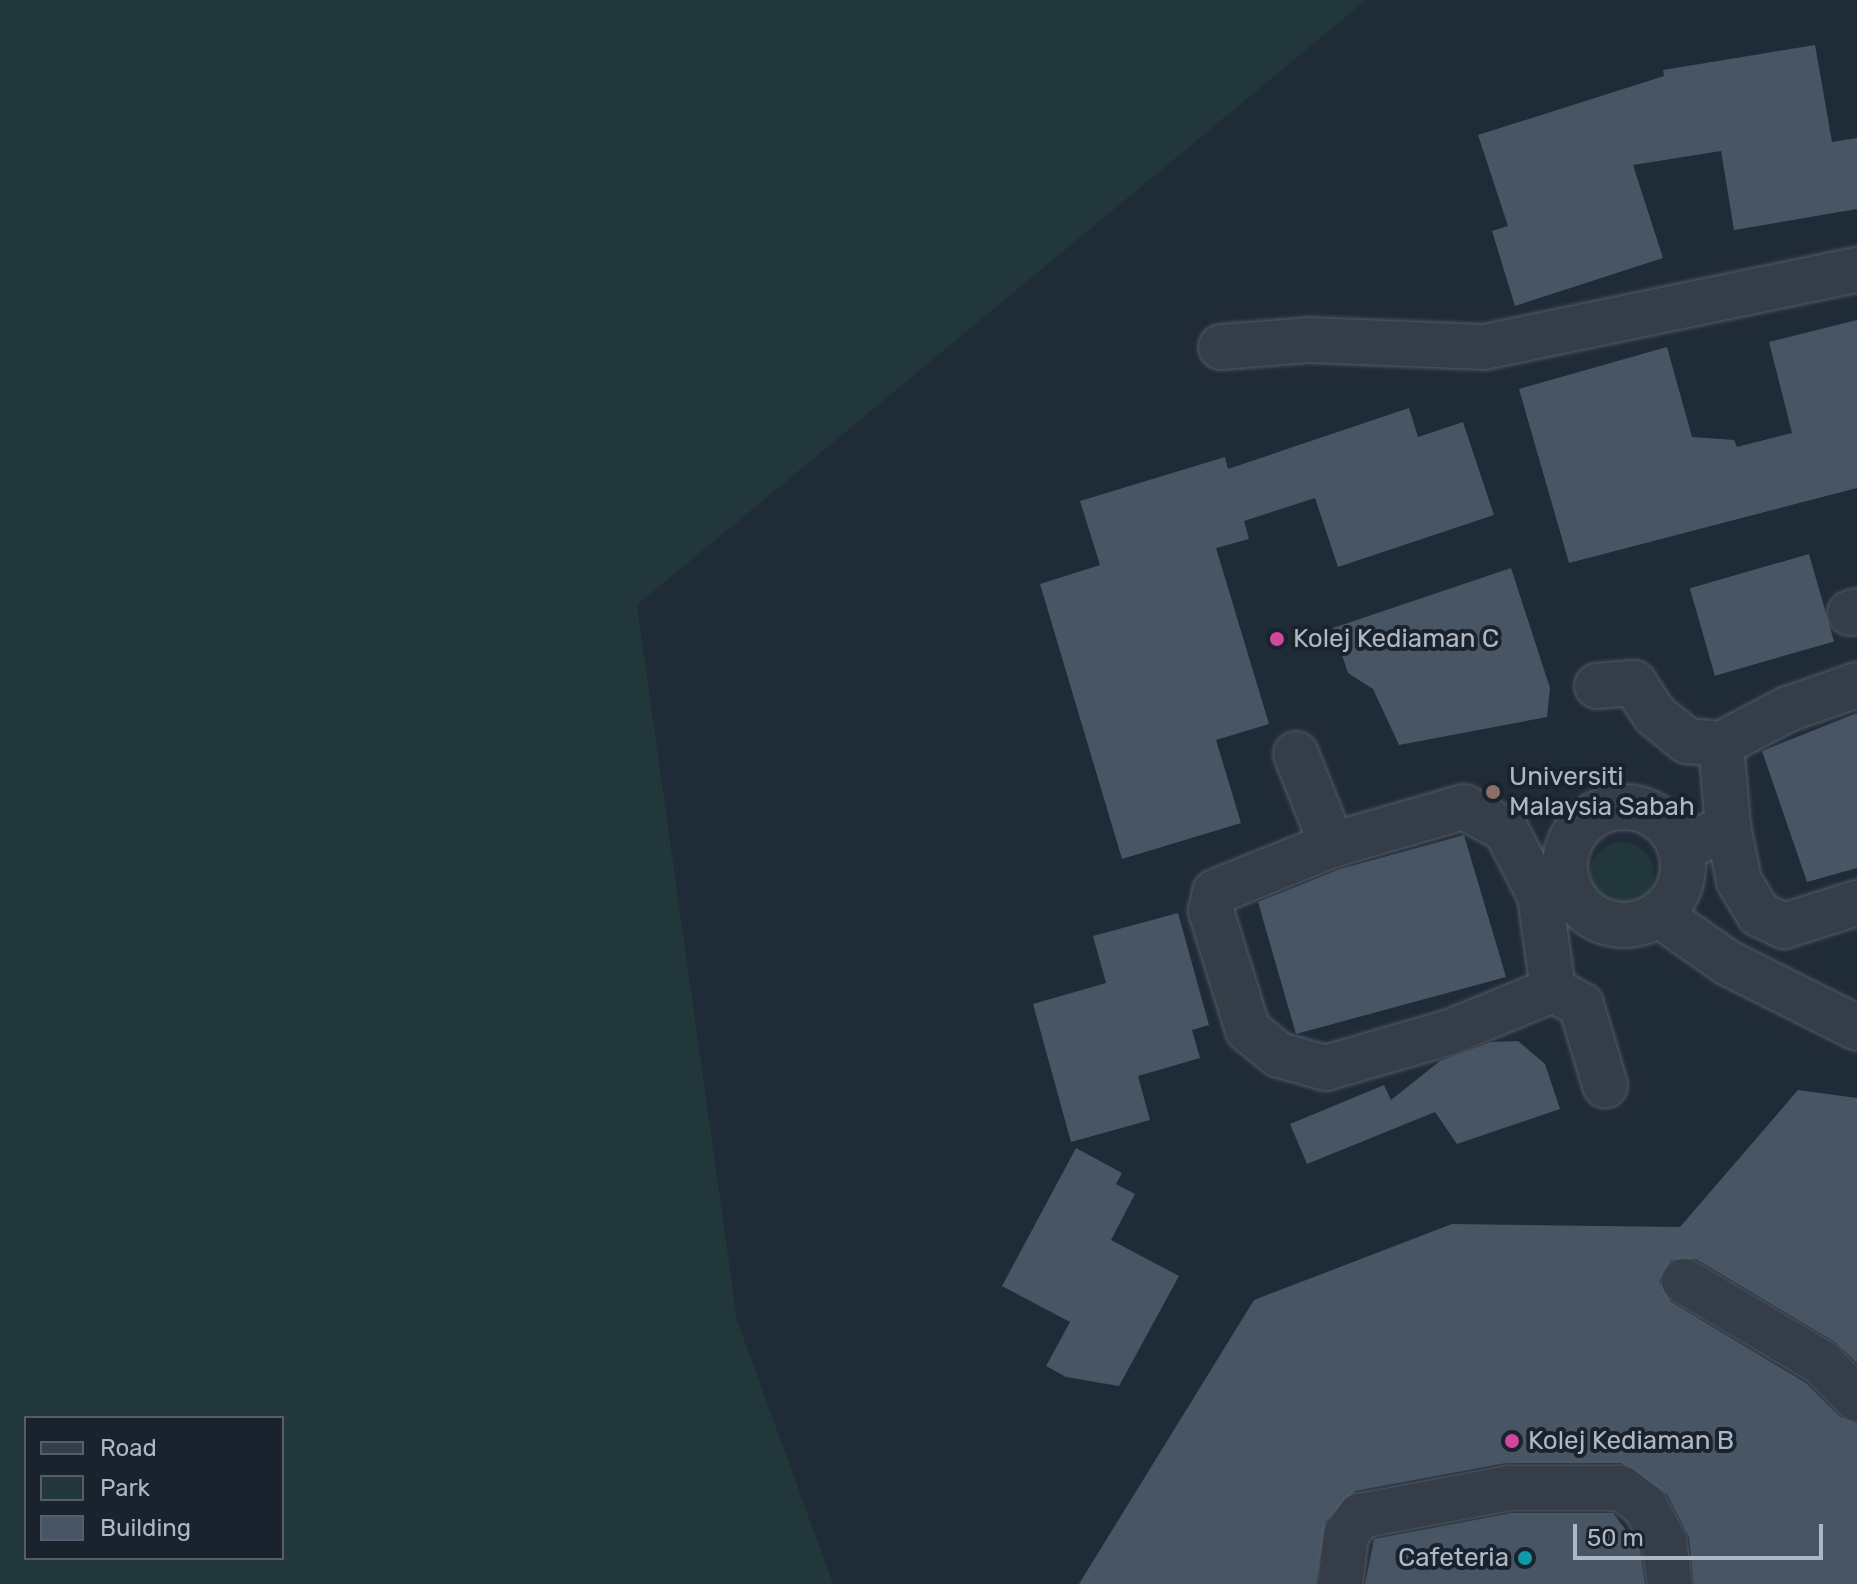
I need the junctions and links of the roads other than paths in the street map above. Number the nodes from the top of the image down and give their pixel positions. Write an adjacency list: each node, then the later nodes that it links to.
1 (1857, 270): 2 (lane)
2 (1221, 347)
3 (1857, 685): 5 (lane)
4 (1597, 686): 5 (lane)
5 (1721, 744): 7 (lane)
6 (1296, 754): 8 (lane)
7 (1728, 826): 9 (lane); 11 (lane)
8 (1332, 845): 10 (lane); 13 (lane)
9 (1681, 850): 10 (lane); 12 (lane)
10 (1554, 892): 12 (lane); 13 (lane)
11 (1857, 903)
12 (1658, 914): 14 (lane)
13 (1553, 990): 15 (lane)
14 (1857, 1028)
15 (1605, 1085)
16 (1684, 1281): 17 (lane)
17 (1857, 1399)
18 (1340, 1584): 19 (lane)
19 (1670, 1584)

